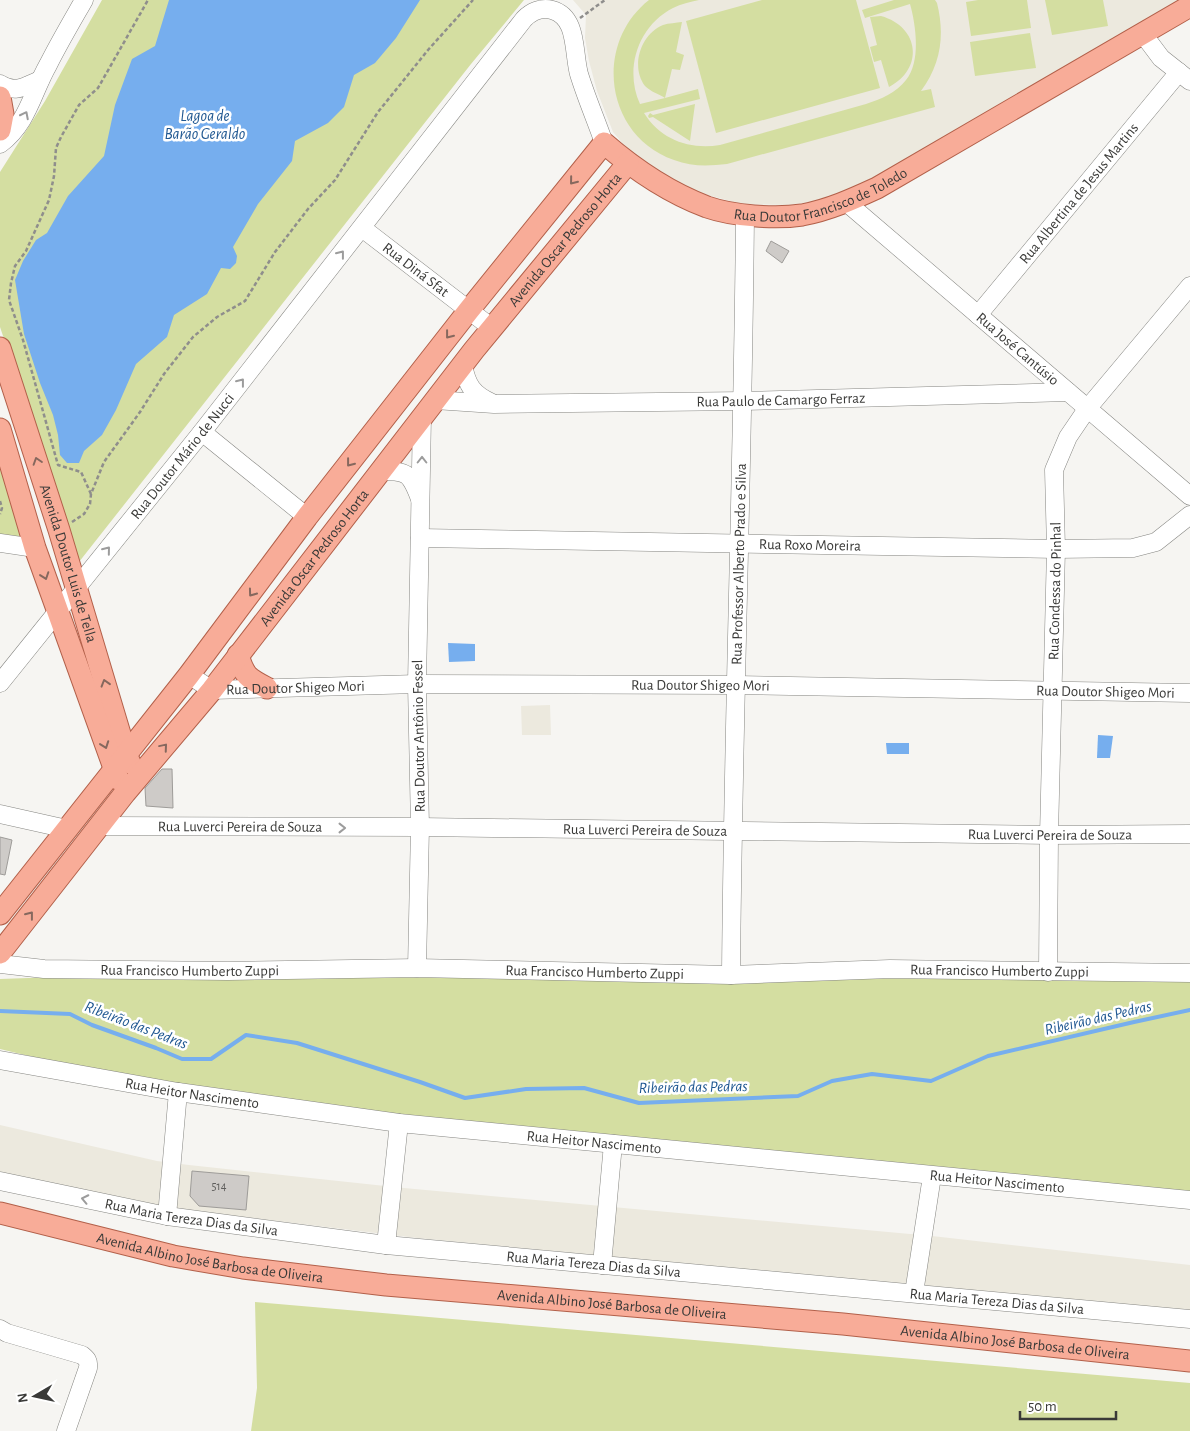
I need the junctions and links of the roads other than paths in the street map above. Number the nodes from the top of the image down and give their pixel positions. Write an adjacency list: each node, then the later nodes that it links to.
1 (84, 0): 5 (street)
2 (1190, 6): 3 (main road, Rua Doutor Francisco de Toledo)
3 (1143, 34): 4 (street); 12 (main road, Rua Doutor Francisco de Toledo)
4 (1185, 77): 17 (street, Rua Albertina de Jesus Martins)
5 (40, 80): 6 (street); 10 (street, one-way to 5)
6 (0, 84)
7 (0, 97): 8 (main road)
8 (0, 130)
9 (604, 143): 11 (main road, Rua Doutor Francisco de Toledo); 14 (street, Rua Doutor Mário de Nucci); 16 (main road, Avenida Oscar Pedroso Horta, one-way to 16)
10 (0, 144)
11 (628, 163): 13 (main road, Rua Doutor Francisco de Toledo); 18 (main road, Avenida Oscar Pedroso Horta)
12 (846, 202): 13 (main road, Rua Doutor Francisco de Toledo); 17 (street, Rua José Cantúsio)
13 (745, 214): 23 (street, Rua Professor Alberto Prado e Silva)
14 (362, 228): 16 (street, Rua Diná Sfat); 28 (street, Rua Doutor Mário de Nucci, one-way to 14)
15 (1190, 286): 25 (street, Rua Condessa do Pinhal)
16 (469, 310): 18 (street, Rua Diná Sfat); 33 (main road, Avenida Oscar Pedroso Horta, one-way to 33)
17 (978, 315): 21 (street, Rua José Cantúsio)
18 (492, 328): 20 (main road, Avenida Oscar Pedroso Horta)
19 (0, 348): 39 (main road, Avenida Doutor Luis de Tella, one-way to 19)
20 (463, 365): 22 (main road, Avenida Oscar Pedroso Horta); 24 (street)
21 (1068, 392): 23 (street, Rua Paulo de Camargo Ferraz); 25 (street, Rua José Cantúsio)
22 (436, 400): 24 (street, Rua Paulo de Camargo Ferraz); 26 (main road, Avenida Oscar Pedroso Horta)
23 (744, 401): 24 (street, Rua Paulo de Camargo Ferraz); 36 (street, Rua Professor Alberto Prado e Silva)
24 (494, 404)
25 (1087, 408): 30 (street, Rua José Cantúsio); 38 (street, Rua Condessa do Pinhal)
26 (422, 416): 29 (main road, Avenida Oscar Pedroso Horta); 31 (street, Rua Doutor Antônio Fessel, one-way to 26)
27 (0, 429): 37 (main road, Avenida Doutor Luis de Tella)
28 (202, 432): 33 (street); 39 (street, Rua Doutor Mário de Nucci, one-way to 28)
29 (380, 471): 31 (street, Rua Doutor Antônio Fessel); 41 (main road, Avenida Oscar Pedroso Horta)
30 (1190, 496)
31 (421, 504): 34 (street, Rua Doutor Antônio Fessel)
32 (1190, 515): 38 (street, Rua Roxo Moreira)
33 (307, 517): 42 (main road, Avenida Oscar Pedroso Horta, one-way to 42)
34 (420, 538): 36 (street, Rua Roxo Moreira); 44 (street, Rua Doutor Antônio Fessel)
35 (0, 543): 37 (street)
36 (738, 543): 38 (street, Rua Roxo Moreira); 45 (street, Rua Professor Alberto Prado e Silva)
37 (35, 548): 40 (main road, Avenida Doutor Luis de Tella, one-way to 40)
38 (1056, 550): 48 (street, Rua Condessa do Pinhal)
39 (76, 588): 40 (street, Rua Doutor Mário de Nucci); 51 (main road, Avenida Doutor Luis de Tella, one-way to 39)
40 (57, 611): 43 (street, Rua Doutor Mário de Nucci); 52 (main road, Avenida Doutor Luis de Tella, one-way to 52)
41 (238, 655): 46 (main road); 47 (main road, Avenida Oscar Pedroso Horta)
42 (189, 675): 47 (street); 50 (main road, Avenida Oscar Pedroso Horta)
43 (0, 683)
44 (418, 684): 45 (street, Rua Doutor Shigeo Mori); 46 (street, Rua Doutor Shigeo Mori); 56 (street, Rua Doutor Antônio Fessel)
45 (736, 685): 48 (street, Rua Doutor Shigeo Mori); 58 (street, Rua Professor Alberto Prado e Silva)
46 (267, 688): 47 (street, Rua Doutor Shigeo Mori)
47 (212, 690): 53 (main road, Avenida Oscar Pedroso Horta, one-way to 47)
48 (1053, 691): 49 (street, Rua Doutor Shigeo Mori); 59 (street, Rua Condessa do Pinhal)
49 (1190, 693)
50 (158, 712): 51 (main road); 52 (main road, Avenida Oscar Pedroso Horta)
51 (114, 713): 52 (main road, Avenida Doutor Luis de Tella)
52 (120, 762): 53 (main road, Avenida Doutor Luis de Tella); 57 (main road, Avenida Oscar Pedroso Horta)
53 (131, 786): 55 (main road, Avenida Oscar Pedroso Horta)
54 (0, 814): 57 (street)
55 (100, 826): 56 (street, Rua Luverci Pereira de Souza, one-way to 56); 62 (main road, Avenida Oscar Pedroso Horta, one-way to 55)
56 (420, 828): 58 (street, Rua Luverci Pereira de Souza); 64 (street, Rua Doutor Antônio Fessel)
57 (67, 829): 61 (main road, Avenida Oscar Pedroso Horta)
58 (732, 832): 59 (street, Rua Luverci Pereira de Souza); 67 (street, Rua Professor Alberto Prado e Silva)
59 (1049, 834): 60 (street, Rua Luverci Pereira de Souza); 65 (street, Rua Condessa do Pinhal)
60 (1190, 834)
61 (0, 914)
62 (0, 953)
63 (0, 964): 64 (street, Rua Francisco Humberto Zuppi)
64 (417, 968): 67 (street, Rua Francisco Humberto Zuppi)
65 (1048, 972): 66 (street, Rua Francisco Humberto Zuppi); 67 (street, Rua Francisco Humberto Zuppi)
66 (1190, 973)
67 (731, 975)
68 (0, 1060): 69 (street, Rua Heitor Nascimento)
69 (178, 1092): 70 (street, Rua Heitor Nascimento); 76 (street)
70 (399, 1123): 71 (street, Rua Heitor Nascimento); 79 (street)
71 (613, 1144): 72 (street, Rua Heitor Nascimento); 80 (street)
72 (932, 1176): 74 (street, Rua Heitor Nascimento); 81 (street)
73 (0, 1181): 76 (street, Rua Maria Tereza Dias da Silva, one-way to 73)
74 (1190, 1200)
75 (0, 1213): 78 (main road)
76 (167, 1216): 79 (street, Rua Maria Tereza Dias da Silva)
77 (0, 1221): 78 (main road)
78 (37, 1223): 84 (main road, Avenida Albino José Barbosa de Oliveira)
79 (386, 1245): 80 (street, Rua Maria Tereza Dias da Silva)
80 (602, 1265): 81 (street, Rua Maria Tereza Dias da Silva)
81 (914, 1293): 82 (street, Rua Maria Tereza Dias da Silva)
82 (1190, 1319)
83 (0, 1329): 85 (street)
84 (1190, 1361)
85 (66, 1431)

